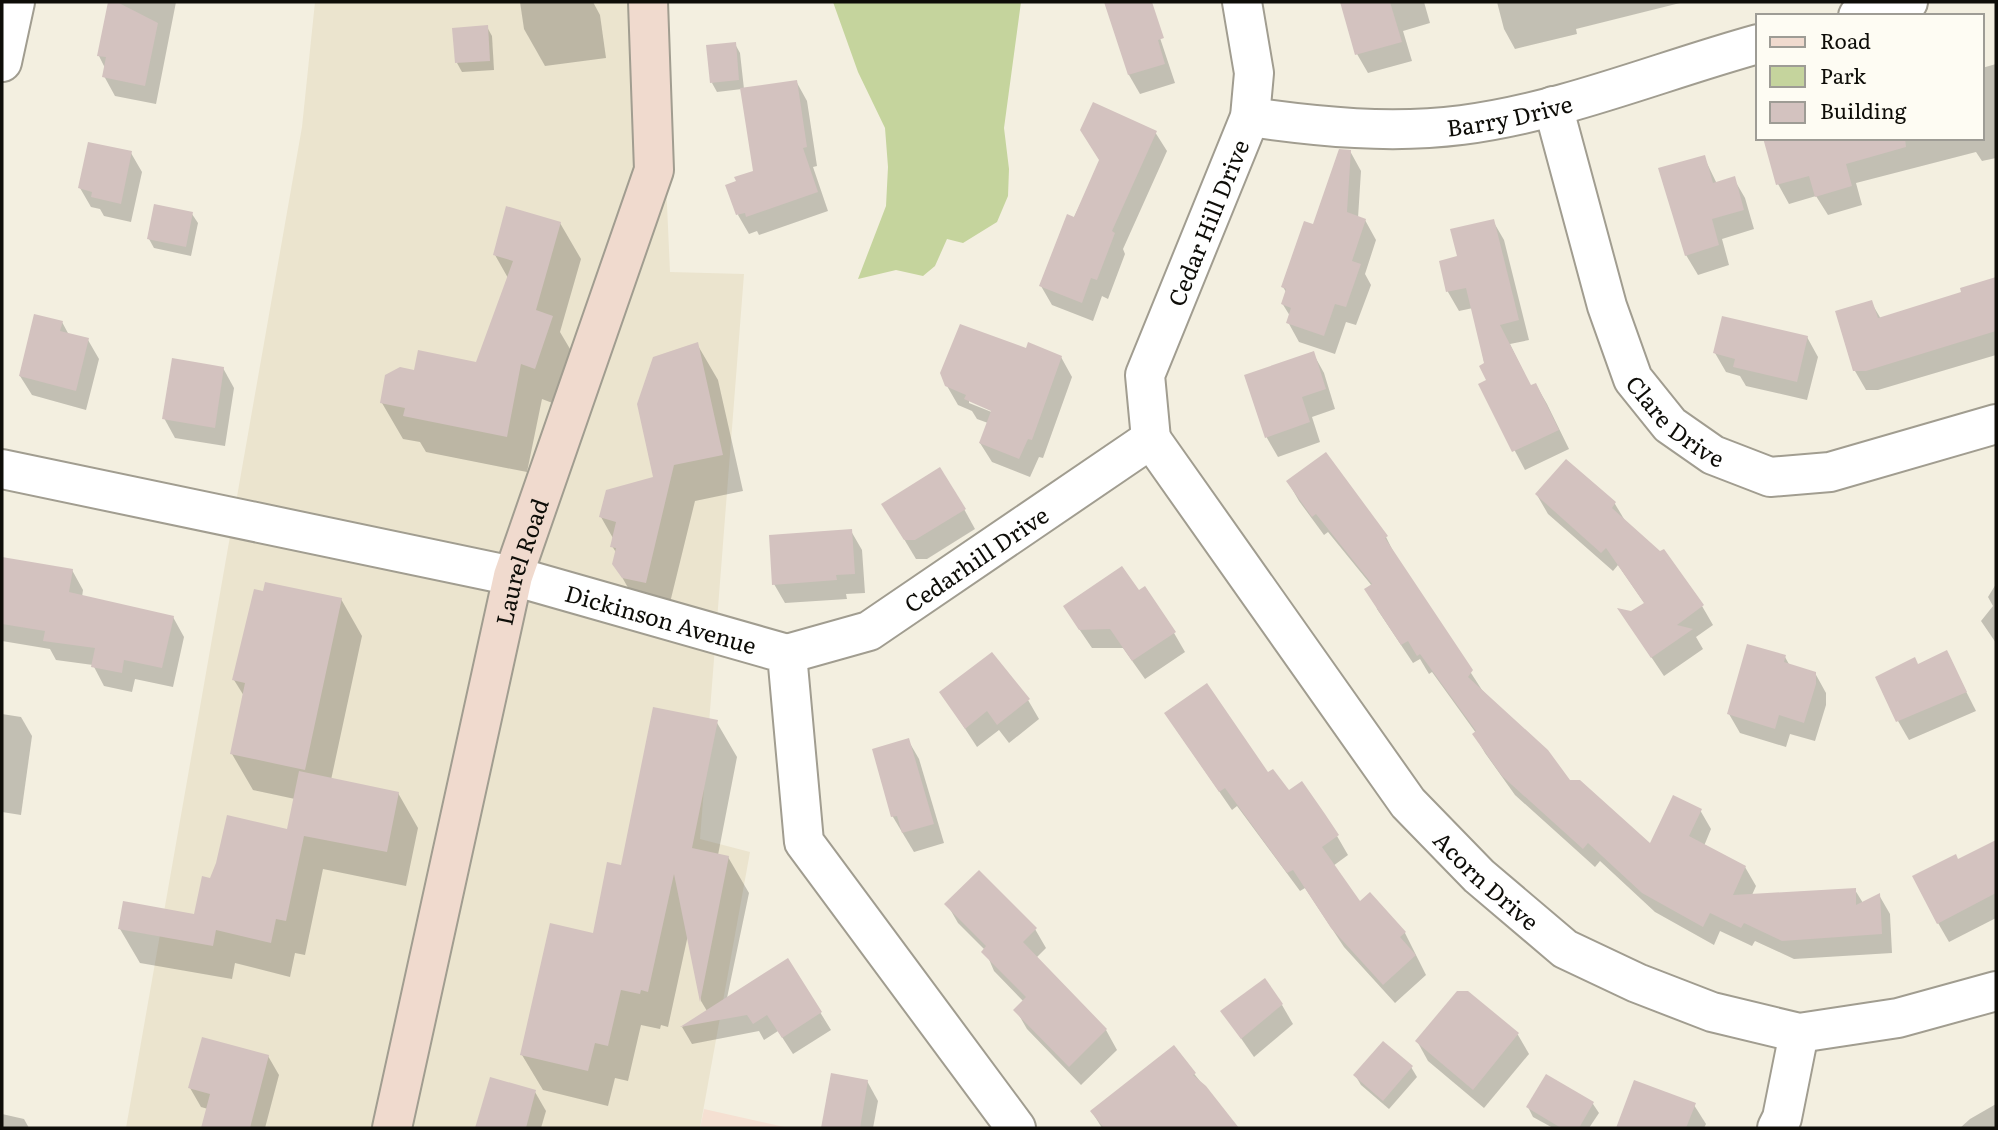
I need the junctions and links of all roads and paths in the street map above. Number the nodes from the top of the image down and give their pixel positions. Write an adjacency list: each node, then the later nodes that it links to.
1 (15, 2): 7 (street)
2 (648, 2): 13 (main road, Laurel Road)
3 (1242, 2): 9 (street, Cedar Hill Drive)
4 (1908, 2): 5 (street)
5 (1865, 14)
6 (1756, 45): 8 (street, Barry Drive)
7 (2, 62)
8 (1553, 106): 9 (street, Barry Drive); 10 (street, Clare Drive)
9 (1251, 117): 11 (street, Cedar Hill Drive)
10 (1996, 424)
11 (1152, 439): 14 (street, Cedarhill Drive); 16 (street, Acorn Drive)
12 (2, 469): 13 (street, Dickinson Avenue)
13 (513, 576): 14 (street, Dickinson Avenue); 17 (main road, Laurel Road)
14 (787, 654): 18 (street, Dickinson Avenue)
15 (1996, 991): 16 (street, Acorn Drive)
16 (1799, 1033): 19 (street)
17 (392, 1128)
18 (1016, 1128)
19 (1777, 1128)

